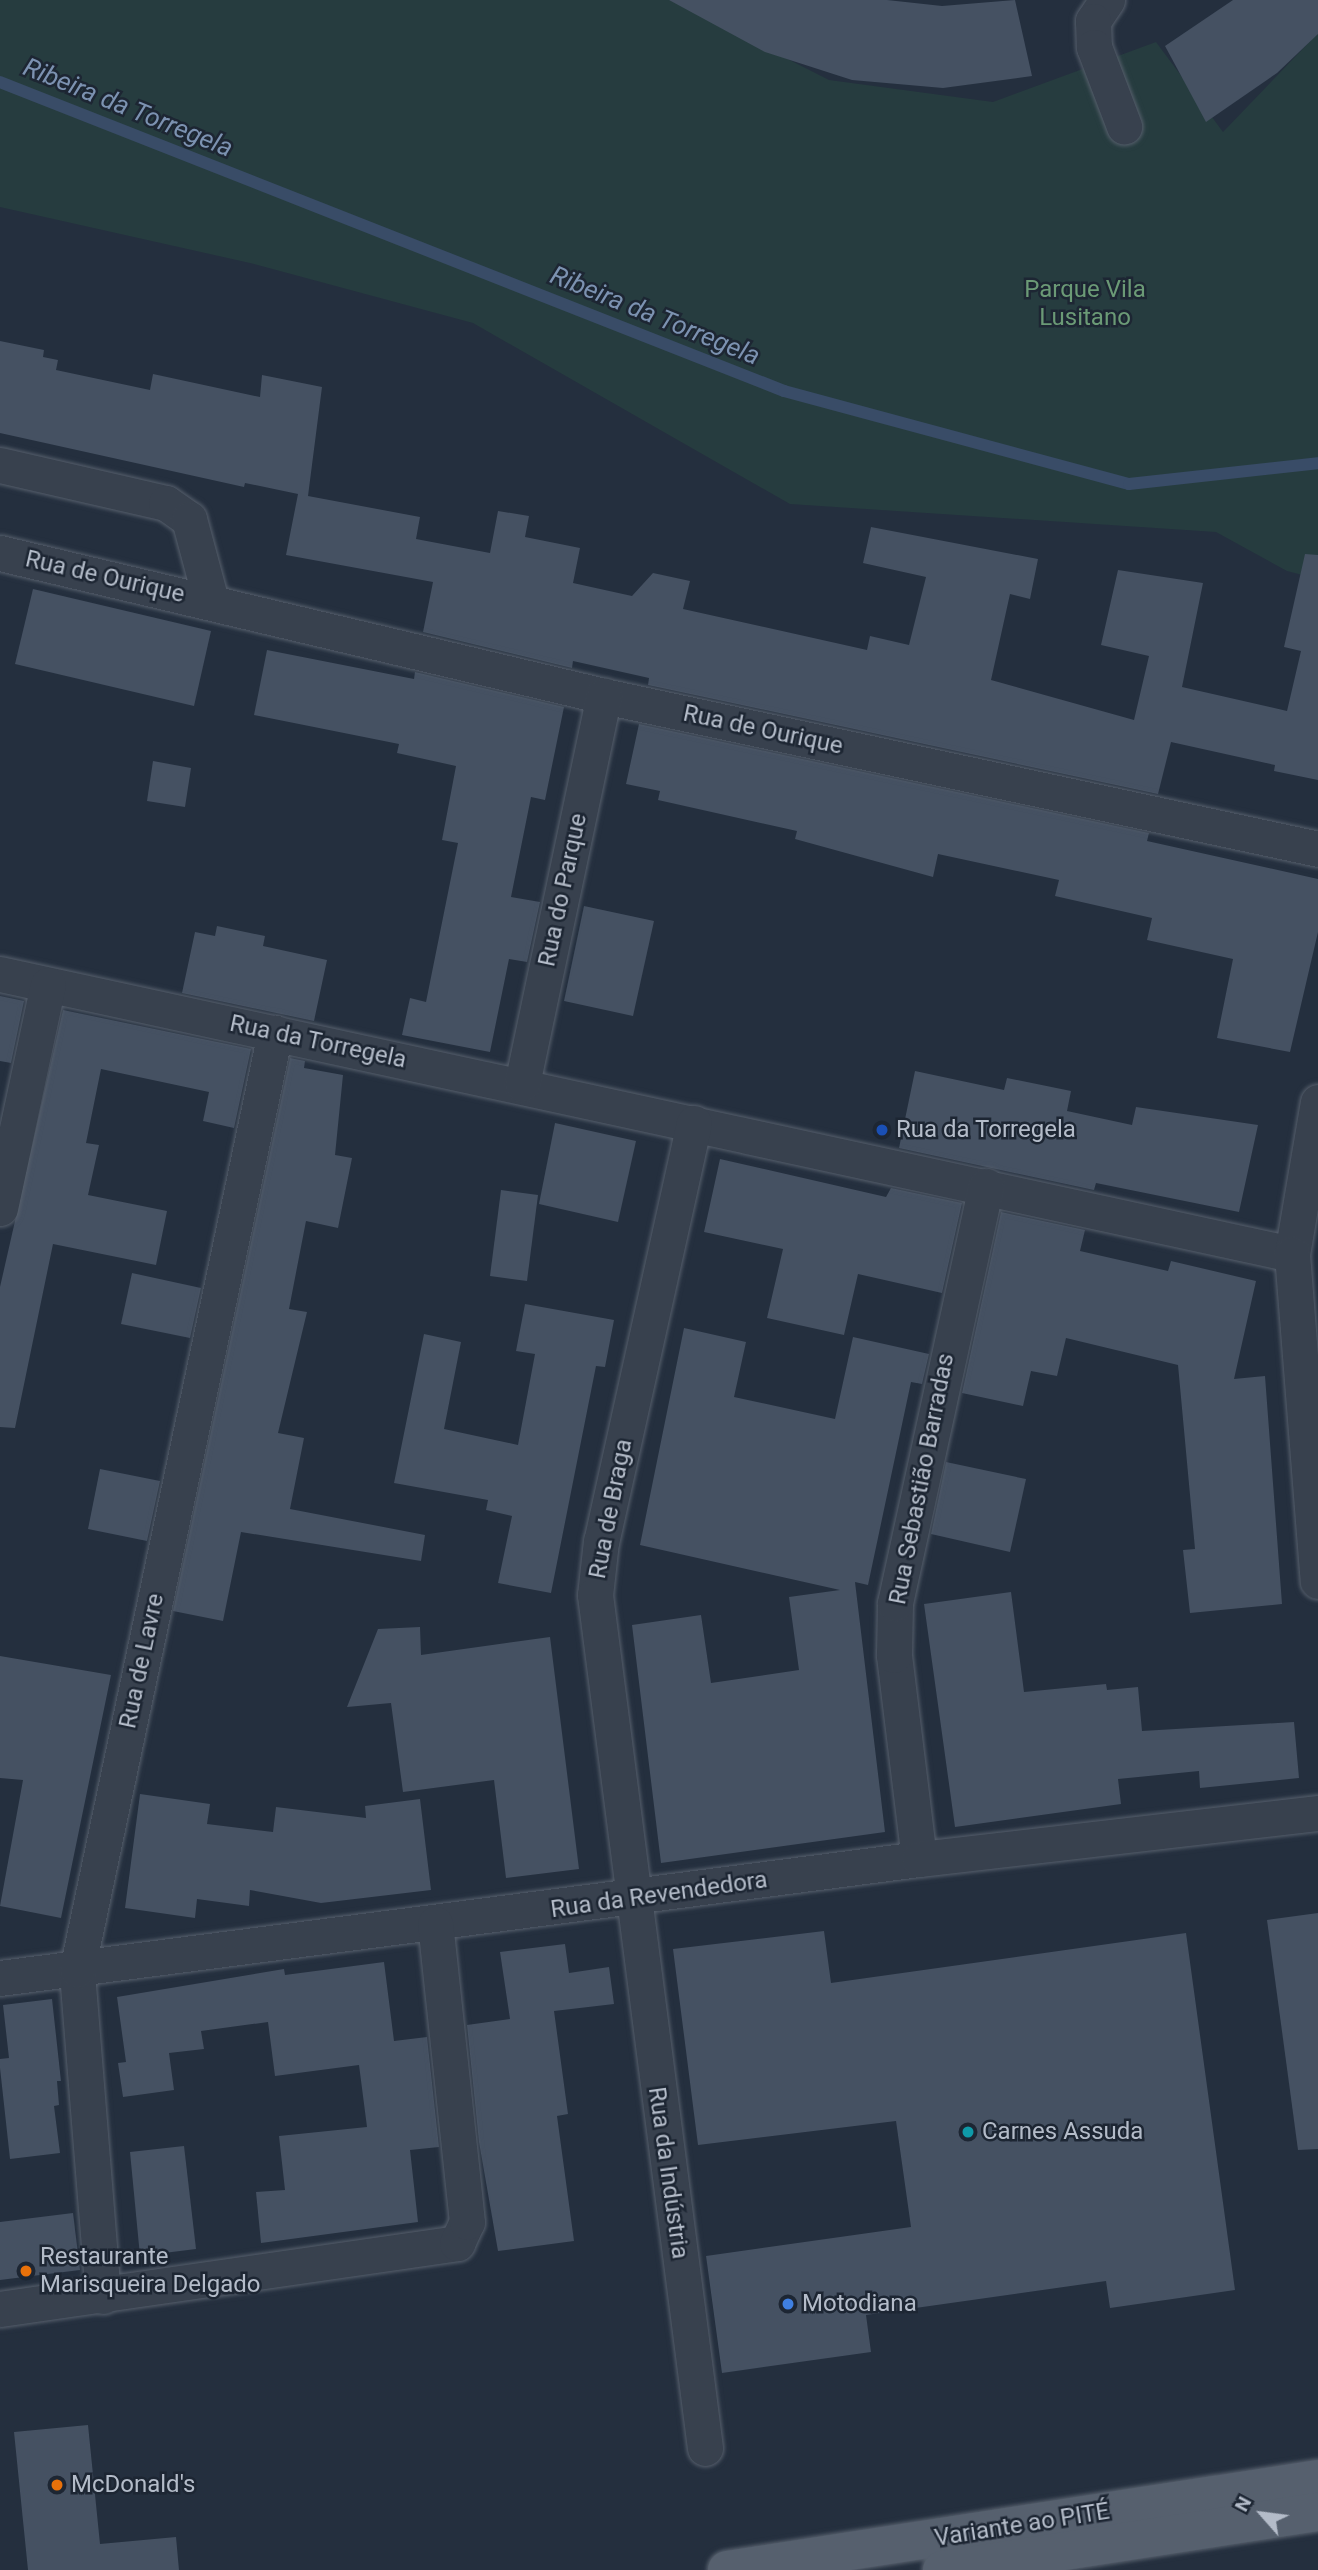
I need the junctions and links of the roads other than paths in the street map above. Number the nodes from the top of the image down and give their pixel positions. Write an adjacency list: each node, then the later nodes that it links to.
1 (1107, 0): 2 (street)
2 (1124, 126)
3 (0, 465): 5 (street, Rua de Ourique)
4 (0, 553): 5 (street, Rua de Ourique)
5 (211, 601): 6 (street, Rua de Ourique)
6 (604, 696): 7 (street, Rua de Ourique); 11 (street, Rua do Parque)
7 (1318, 849)
8 (0, 974): 9 (street, Rua da Torregela)
9 (48, 985): 10 (street, Rua da Torregela); 15 (street)
10 (275, 1033): 11 (street, Rua da Torregela); 22 (street, Rua de Lavre)
11 (522, 1084): 13 (street, Rua da Torregela)
12 (1318, 1102): 16 (street)
13 (694, 1124): 14 (street, Rua da Torregela); 20 (street, Rua de Braga)
14 (986, 1186): 16 (street, Rua da Torregela); 19 (street, Rua Sebastião Barradas)
15 (0, 1208)
16 (1292, 1254): 17 (street)
17 (1318, 1581)
18 (1318, 1814): 19 (street, Rua da Revendedora)
19 (919, 1859): 20 (street, Rua da Revendedora)
20 (631, 1899): 21 (street, Rua da Revendedora); 26 (street, Rua da Indústria)
21 (435, 1924): 22 (street, Rua da Revendedora); 24 (street)
22 (77, 1970): 23 (street, Rua da Revendedora); 24 (street, Rua de Lavre)
23 (0, 1978)
24 (103, 2295): 25 (street)
25 (0, 2309)
26 (705, 2448)
27 (1318, 2479): 29 (main road, Variante ao PITÉ)
28 (1318, 2512): 30 (main road, Variante ao PITÉ)
29 (726, 2570)
30 (942, 2570)

